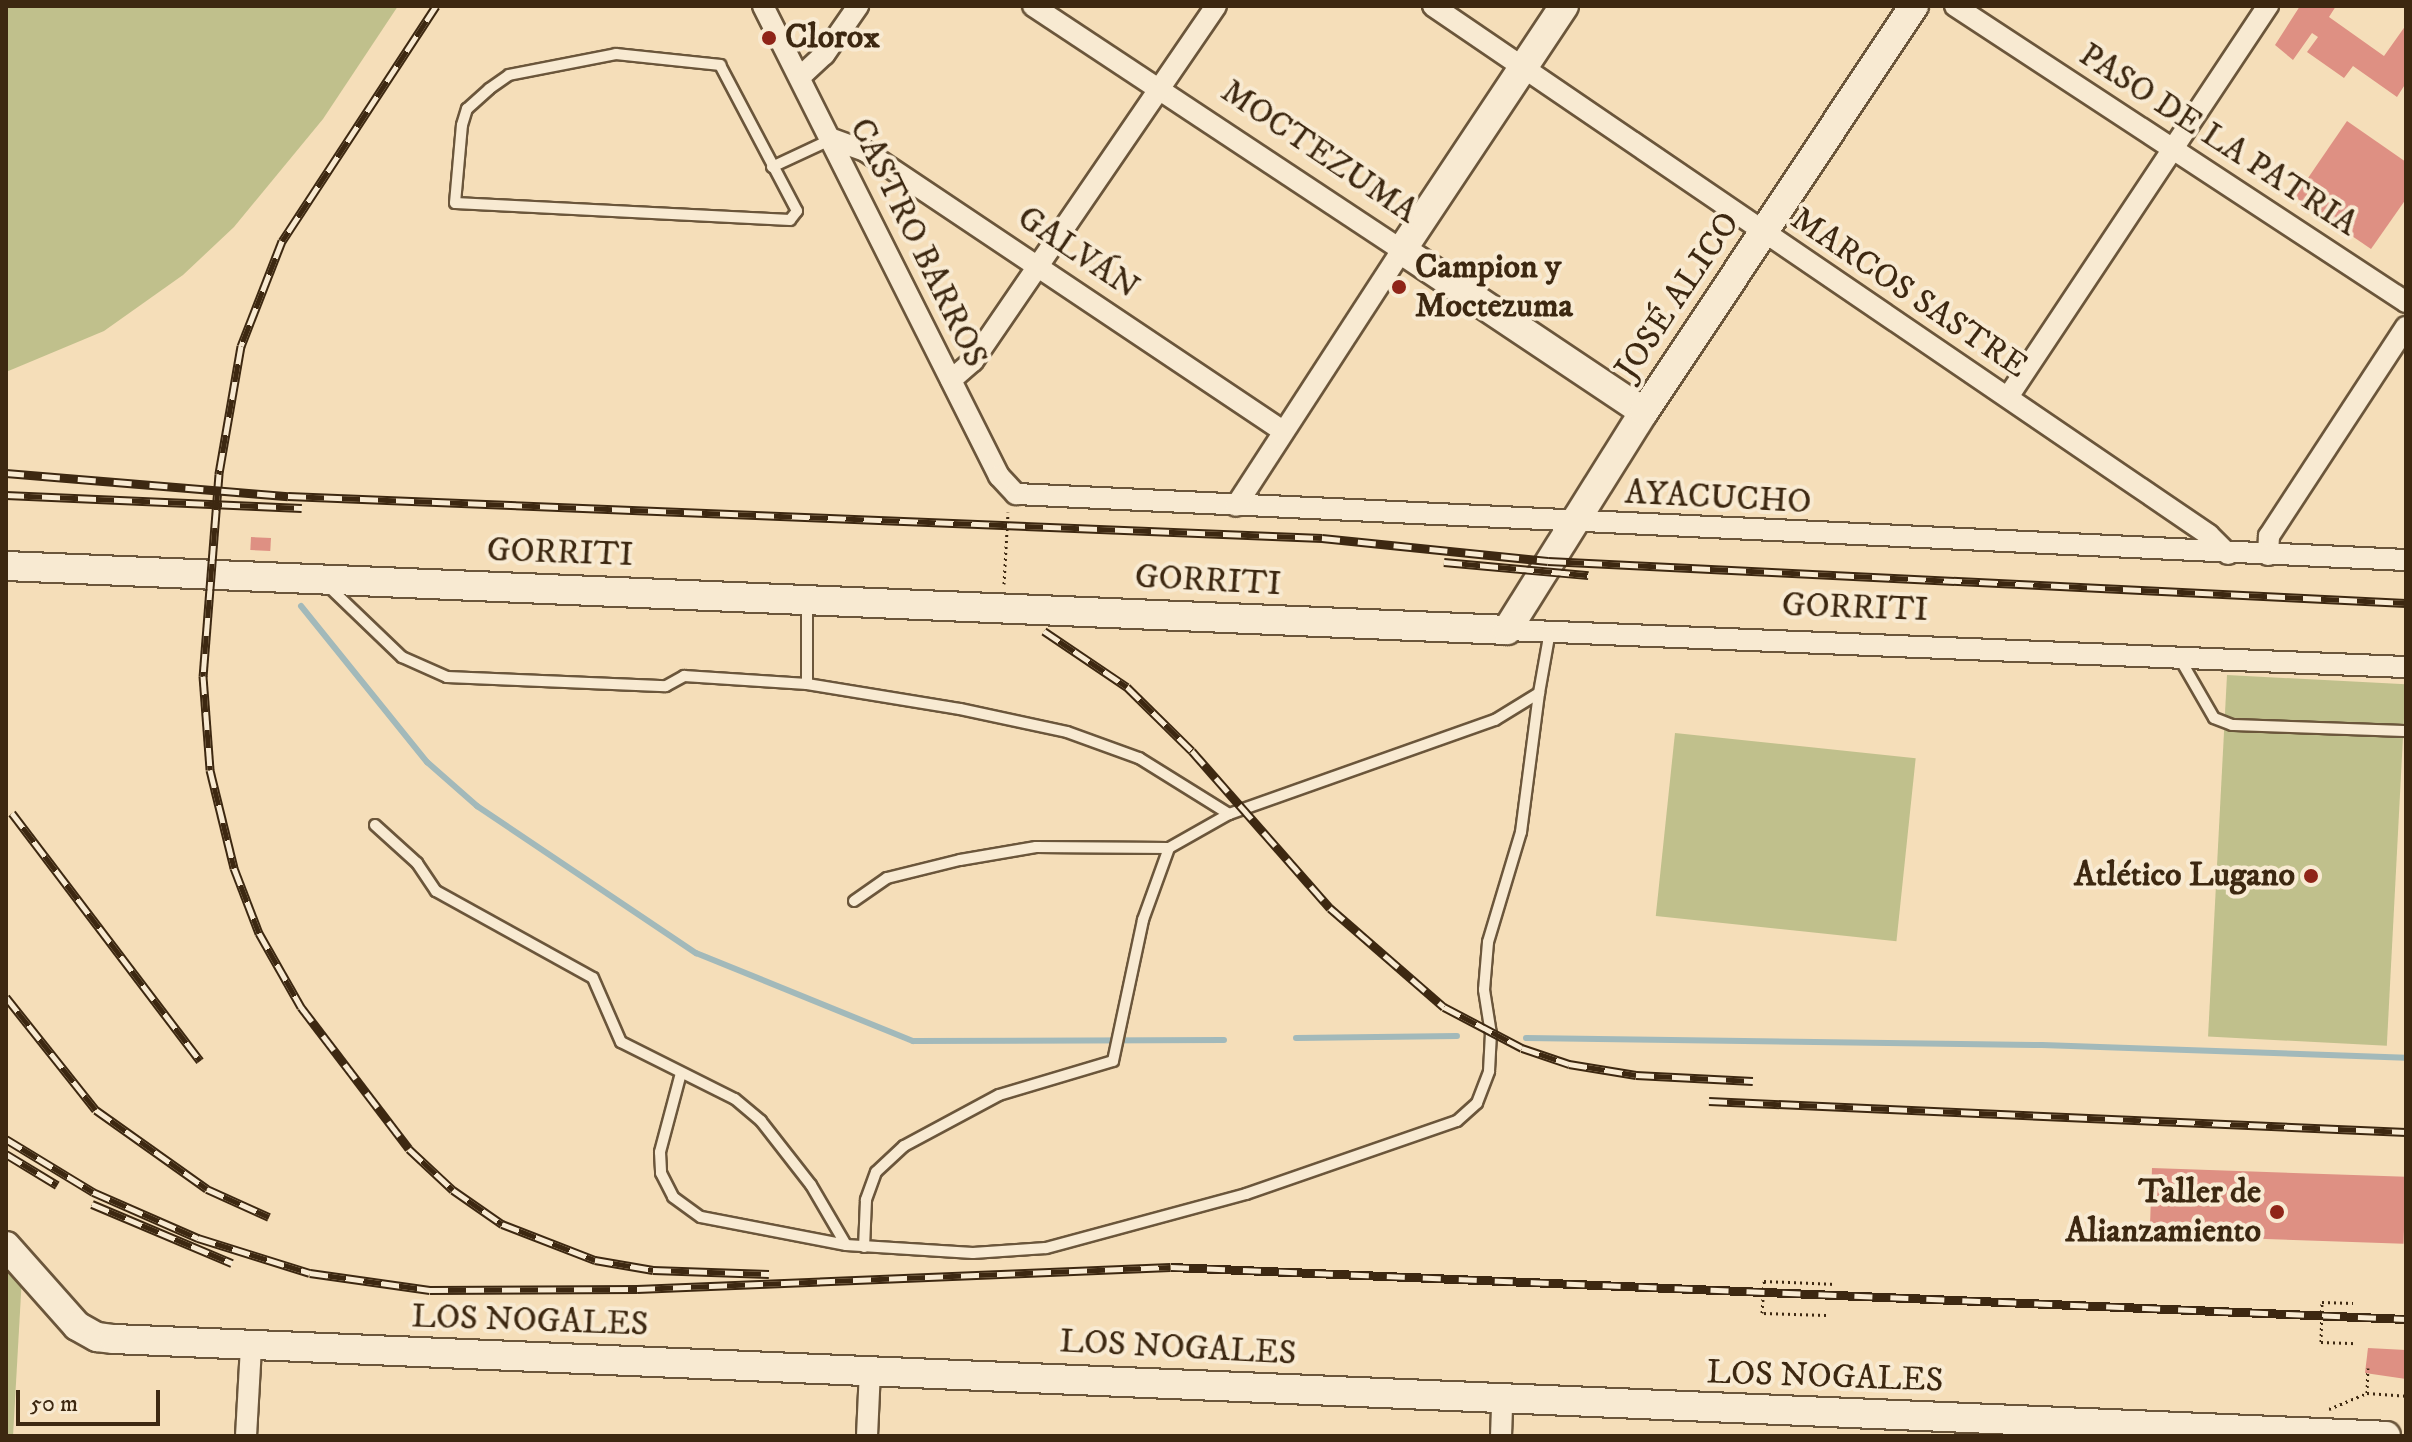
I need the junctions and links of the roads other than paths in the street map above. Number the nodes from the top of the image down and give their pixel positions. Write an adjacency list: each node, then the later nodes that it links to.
1 (763, 6): 11 (street, CASTRO BARROS)
2 (858, 6): 11 (street)
3 (1033, 6): 12 (street, MOCTEZUMA)
4 (1216, 6): 12 (street)
5 (1433, 6): 10 (street, MARCOS SASTRE)
6 (1564, 6): 10 (street)
7 (1914, 6): 16 (street, JOSÉ ALICO)
8 (1955, 6): 14 (street, PASO DE LA PATRIA)
9 (2268, 6): 14 (street)
10 (1522, 69): 16 (street, MARCOS SASTRE); 17 (street)
11 (800, 77): 13 (street, CASTRO BARROS)
12 (1161, 89): 17 (street, MOCTEZUMA); 18 (street)
13 (832, 139): 15 (lane); 18 (street, GALVÁN); 21 (street, CASTRO BARROS)
14 (2174, 149): 19 (street, PASO DE LA PATRIA); 22 (street)
15 (772, 167): 15 (lane)
16 (1763, 234): 22 (street, MARCOS SASTRE); 23 (street, JOSÉ ALICO)
17 (1402, 250): 23 (street, MOCTEZUMA); 24 (street)
18 (1040, 266): 21 (street); 24 (street, GALVÁN)
19 (2406, 302)
20 (2406, 327): 29 (street)
21 (951, 380): 25 (street, CASTRO BARROS)
22 (2008, 397): 28 (street, MARCOS SASTRE)
23 (1644, 412): 27 (street, JOSÉ ALICO)
24 (1283, 431): 26 (street)
25 (1018, 493): 26 (street, AYACUCHO)
26 (1236, 506): 27 (street, AYACUCHO)
27 (1574, 523): 28 (street, AYACUCHO); 34 (street, JOSÉ ALICO)
28 (2228, 554): 29 (street, AYACUCHO)
29 (2268, 555): 30 (street, AYACUCHO)
30 (2406, 560)
31 (6, 566): 32 (street, GORRITI)
32 (321, 579): 33 (street, GORRITI); 38 (lane)
33 (807, 600): 34 (street, GORRITI); 38 (lane)
34 (1507, 630): 35 (street, GORRITI)
35 (1550, 631): 36 (street, GORRITI); 39 (lane)
36 (2179, 657): 37 (street, GORRITI); 40 (lane)
37 (2406, 667)
38 (807, 684): 41 (lane)
39 (1539, 693): 41 (lane); 48 (lane)
40 (2406, 731)
41 (1229, 814): 43 (lane)
42 (375, 825): 45 (lane)
43 (1169, 848): 44 (lane); 48 (lane)
44 (854, 901)
45 (681, 1073): 46 (lane); 46 (lane)
46 (846, 1245): 48 (lane)
47 (6, 1246): 49 (street, LOS NOGALES)
48 (864, 1247)
49 (251, 1346): 50 (street, LOS NOGALES); 54 (street)
50 (870, 1370): 51 (street, LOS NOGALES); 55 (street)
51 (1502, 1400): 52 (street, LOS NOGALES); 56 (street)
52 (1936, 1426): 53 (street, LOS NOGALES)
53 (2325, 1435): 57 (street, LOS NOGALES)
54 (246, 1436)
55 (867, 1436)
56 (1501, 1436)
57 (2378, 1436): 58 (street, LOS NOGALES)
58 (2386, 1436)

